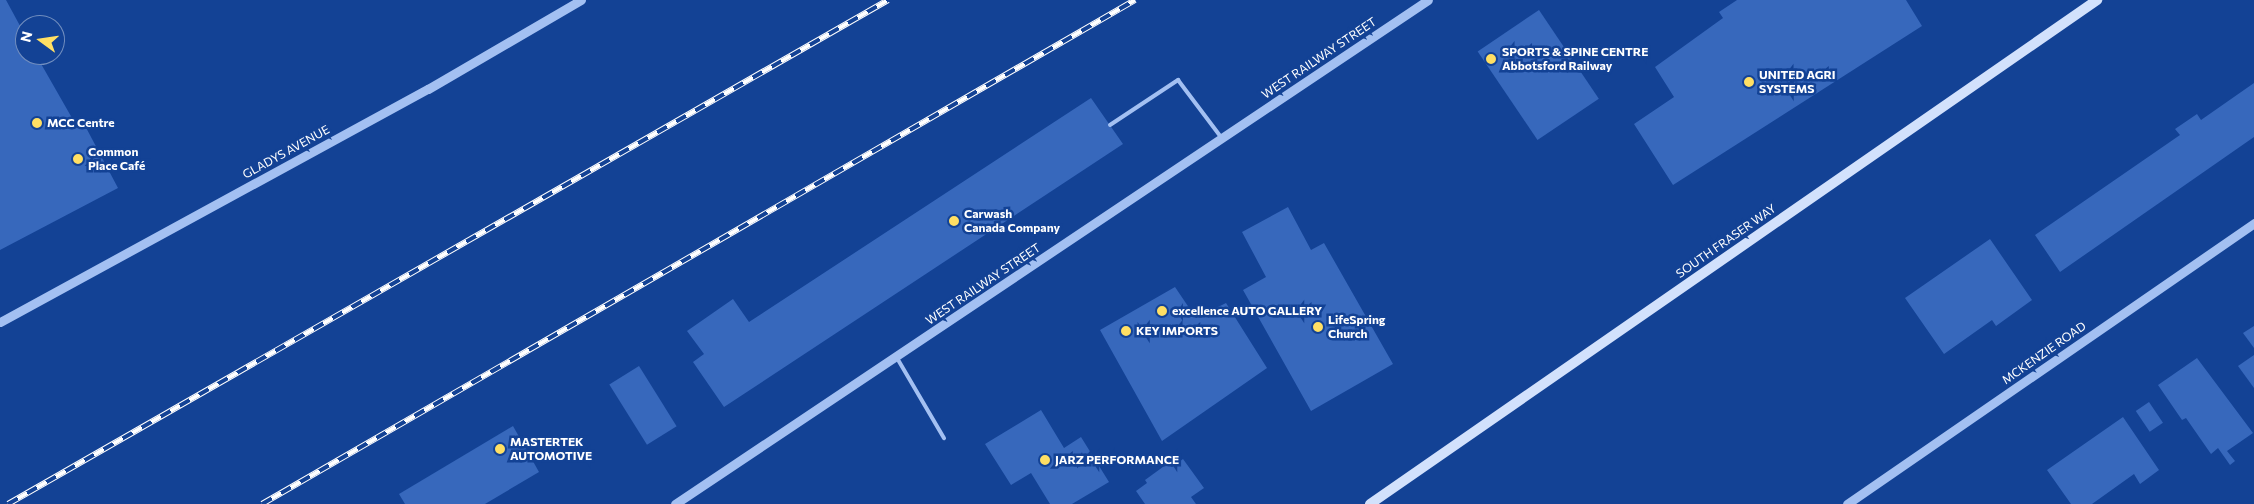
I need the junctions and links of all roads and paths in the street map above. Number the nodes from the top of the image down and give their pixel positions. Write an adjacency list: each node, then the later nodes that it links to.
1 (581, 0): 7 (street, GLADYS AVENUE)
2 (1428, 0): 5 (street, WEST RAILWAY STREET)
3 (2097, 0): 11 (main road, SOUTH FRASER WAY)
4 (1110, 125): 5 (lane)
5 (1221, 138): 8 (street, WEST RAILWAY STREET)
6 (2254, 222): 12 (street, MCKENZIE ROAD)
7 (0, 322)
8 (897, 358): 9 (lane); 10 (street, WEST RAILWAY STREET)
9 (944, 438)
10 (675, 504)
11 (1370, 504)
12 (1847, 504)

